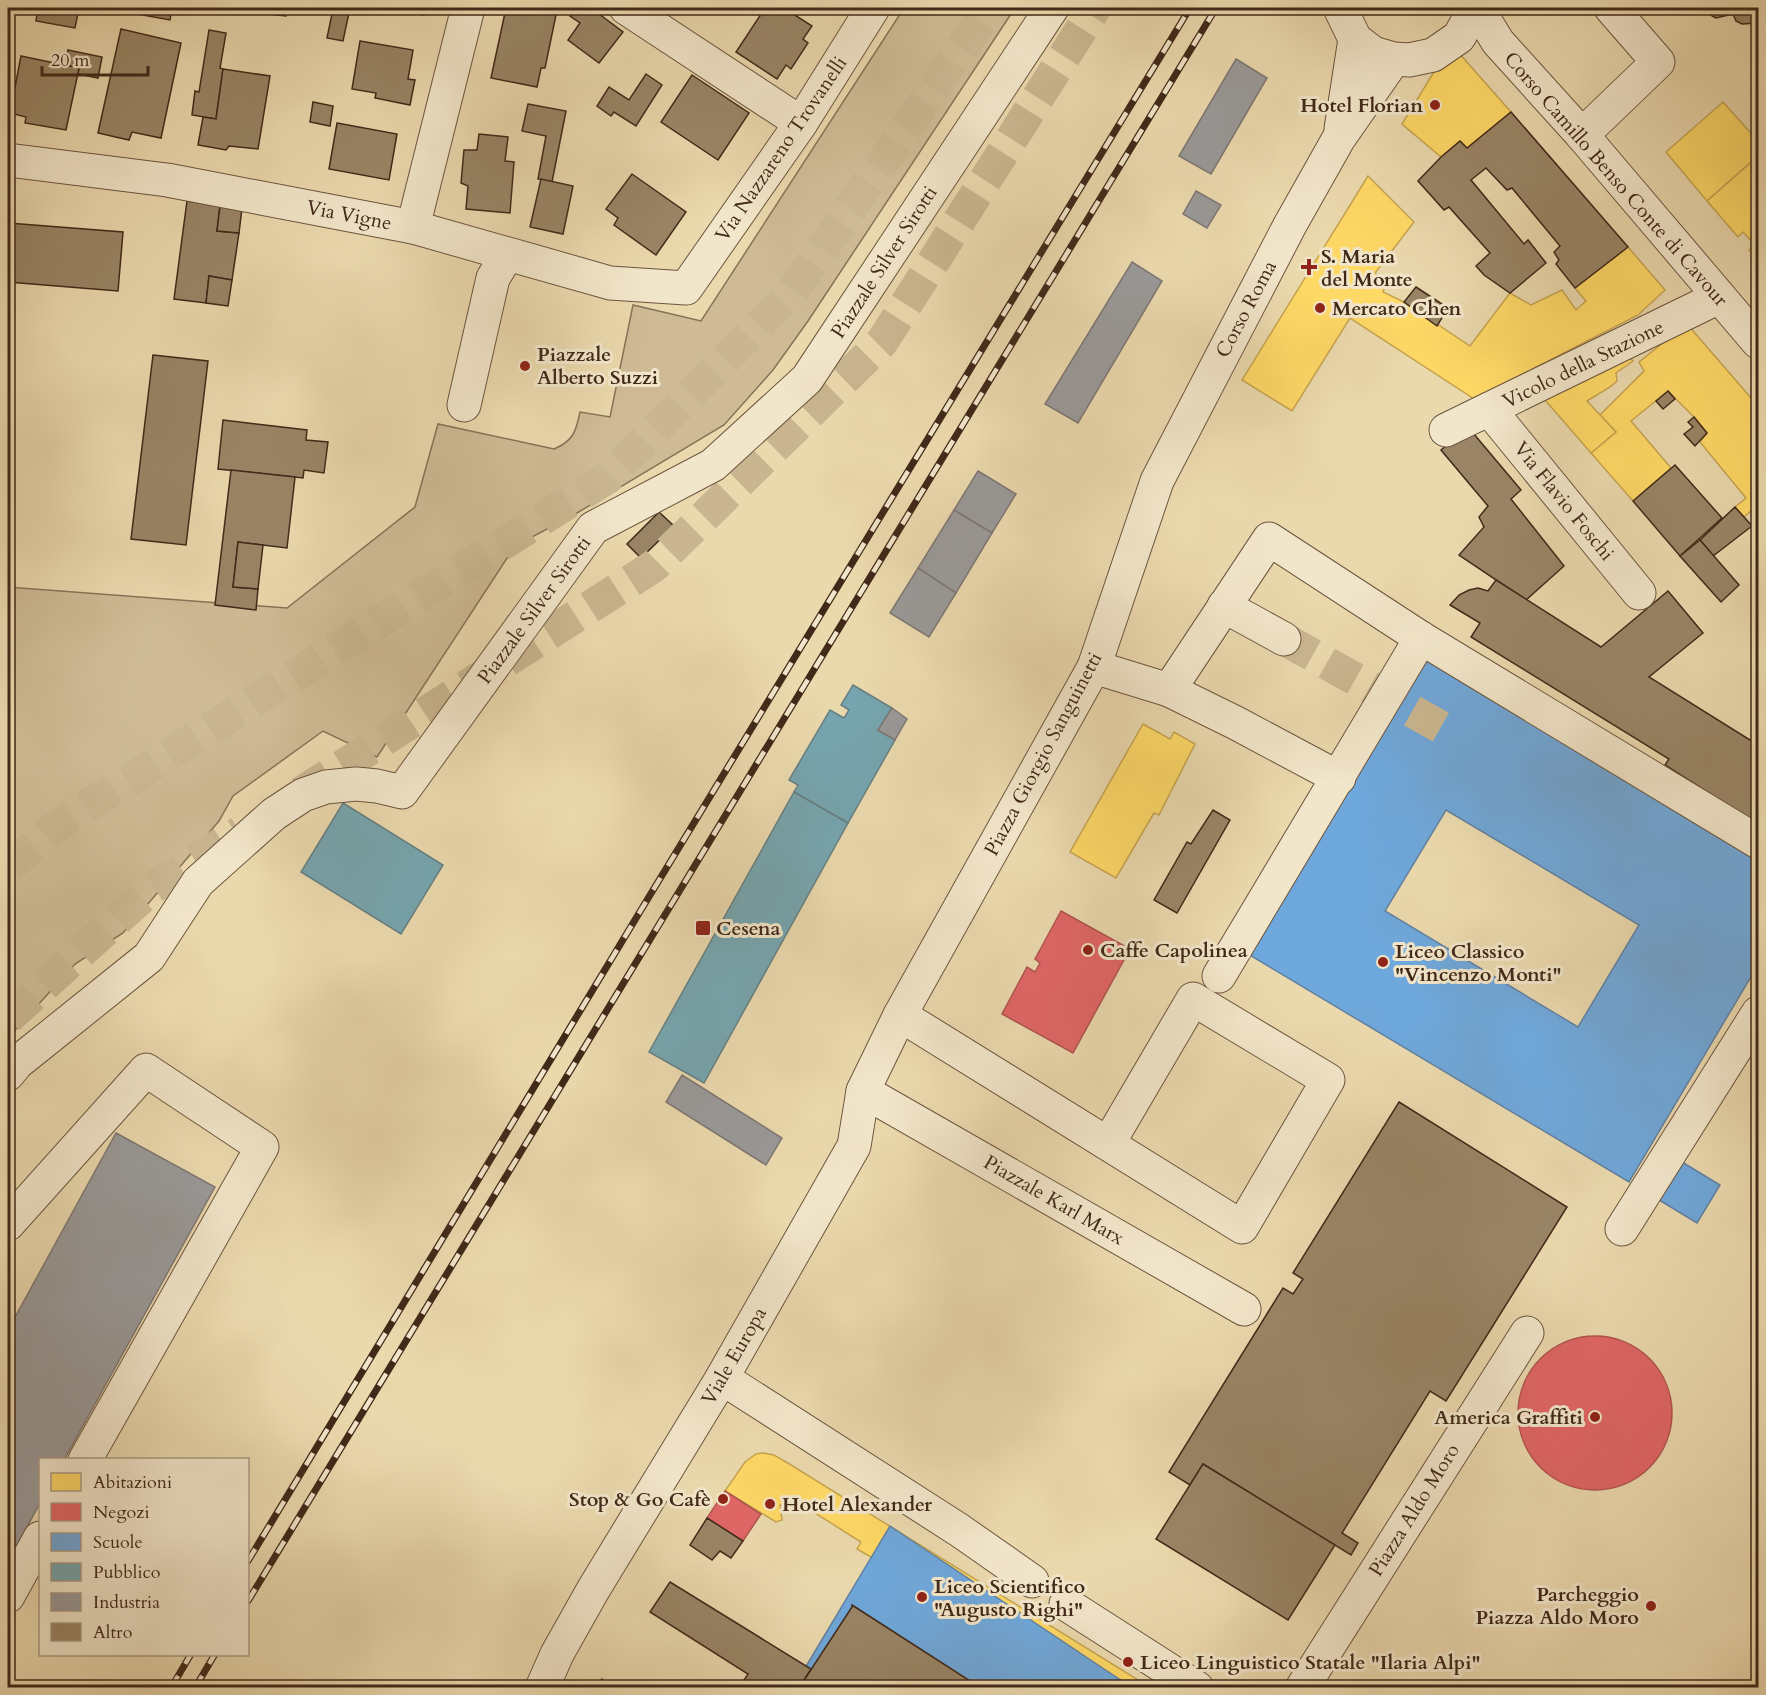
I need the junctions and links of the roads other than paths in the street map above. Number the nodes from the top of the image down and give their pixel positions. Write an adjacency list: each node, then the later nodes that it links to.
1 (468, 8): 16 (street)
2 (626, 8): 12 (street)
3 (873, 8): 12 (street, Via Nazzareno Trovanelli)
4 (1052, 8): 36 (street, Piazzale Silver Sirotti)
5 (1340, 8): 9 (street)
6 (1476, 8): 8 (street); 10 (street, Corso Camillo Benso Conte di Cavour)
7 (1611, 8): 13 (street)
8 (1459, 37): 10 (street, Corso Camillo Benso Conte di Cavour); 11 (street)
9 (1355, 39): 11 (street); 14 (street, Corso Roma)
10 (1498, 42): 13 (street, Corso Camillo Benso Conte di Cavour)
11 (1395, 59): 14 (street, Corso Roma)
12 (801, 123): 18 (street, Via Nazzareno Trovanelli)
13 (1582, 135): 19 (street, Corso Camillo Benso Conte di Cavour)
14 (1339, 138): 24 (street, Corso Roma)
15 (8, 160): 16 (street, Via Vigne)
16 (413, 227): 17 (street, Via Vigne)
17 (507, 255): 18 (street, Via Vigne); 21 (street)
18 (686, 288)
19 (1719, 297): 20 (street, Corso Camillo Benso Conte di Cavour); 22 (street, Vicolo della Stazione)
20 (1758, 342)
21 (464, 405)
22 (1489, 409): 23 (street, Vicolo della Stazione); 25 (street, Via Flavio Foschi)
23 (1446, 430)
24 (1157, 481): 29 (street, Piazza Giorgio Sanguinetti)
25 (1639, 592)
26 (1224, 606): 27 (street); 28 (street); 30 (street)
27 (1421, 638): 31 (street); 32 (street)
28 (1284, 639)
29 (1094, 667): 30 (street); 35 (street, Piazza Giorgio Sanguinetti)
30 (1169, 690): 31 (street)
31 (1339, 778): 33 (street)
32 (1758, 842)
33 (1219, 976)
34 (1758, 1013): 40 (street)
35 (900, 1015): 37 (street, Viale Europa); 38 (street)
36 (8, 1074)
37 (863, 1091): 41 (street, Piazzale Karl Marx); 43 (street, Viale Europa)
38 (1108, 1144): 38 (street)
39 (8, 1224): 44 (street)
40 (1622, 1229)
41 (1244, 1309)
42 (1527, 1333): 51 (street, Piazza Aldo Moro)
43 (722, 1378): 46 (street); 49 (street, Viale Europa)
44 (86, 1458)
45 (39, 1540): 47 (street)
46 (1032, 1581)
47 (8, 1596)
48 (1066, 1604): 50 (street)
49 (542, 1688)
50 (1197, 1688)
51 (1302, 1688)

